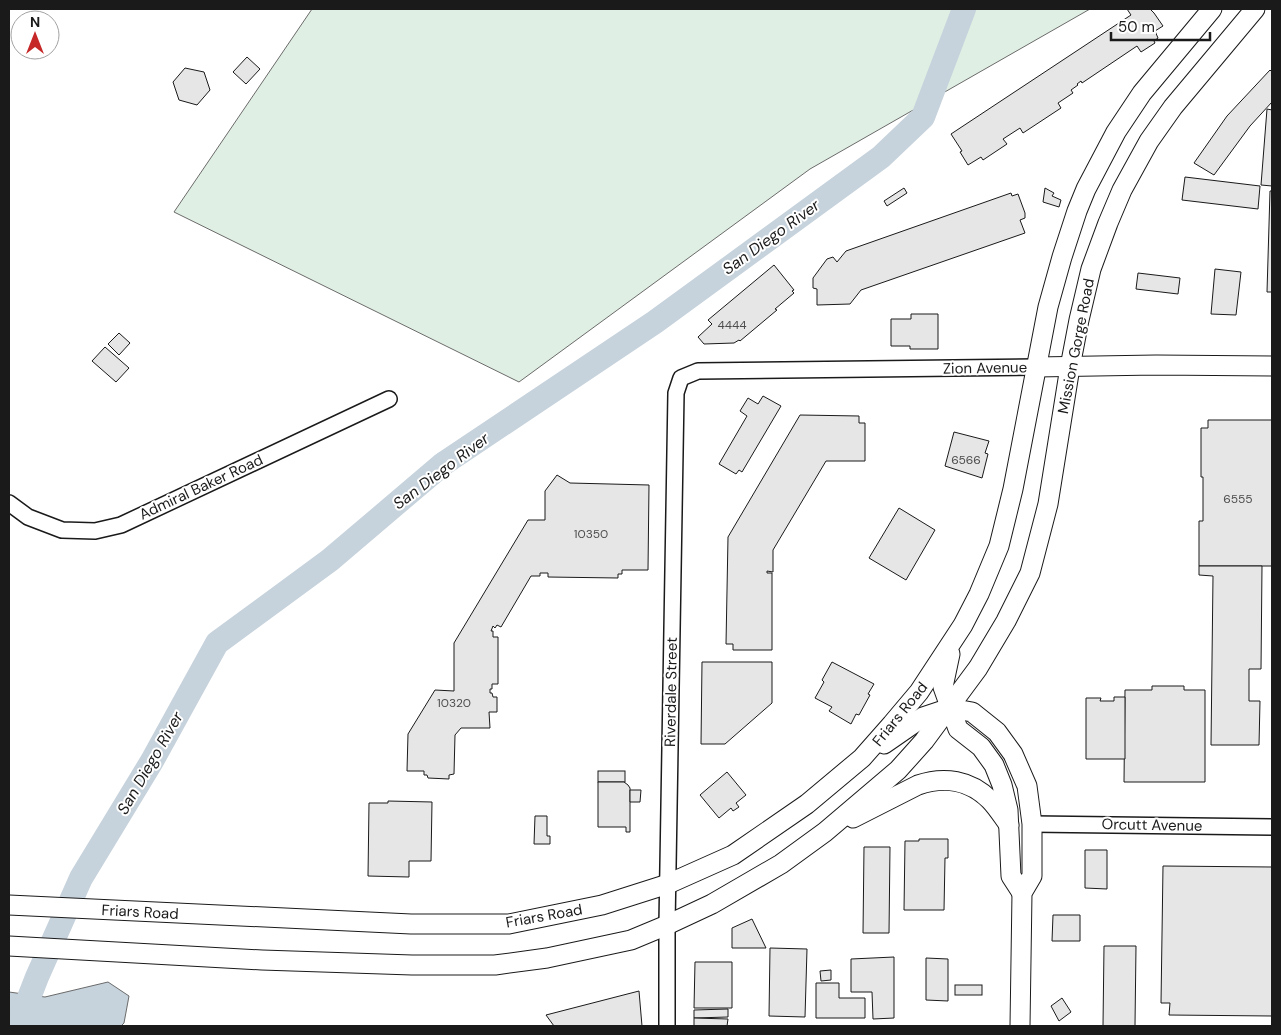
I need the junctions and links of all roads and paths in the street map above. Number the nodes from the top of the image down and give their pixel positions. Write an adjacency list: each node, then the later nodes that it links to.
1 (1212, 9): 4 (main road)
2 (1255, 9): 5 (main road, Mission Gorge Road)
3 (1272, 366): 5 (main road, Zion Avenue)
4 (1036, 367): 5 (main road, Zion Avenue); 6 (street, Zion Avenue); 9 (main road)
5 (1070, 367): 10 (main road, Mission Gorge Road)
6 (698, 371): 16 (street, Riverdale Street)
7 (389, 399): 8 (street, Admiral Baker Road)
8 (9, 503)
9 (951, 645): 10 (main road); 11 (main road, Friars Road)
10 (950, 708): 11 (main road); 12 (main road); 13 (main road); 15 (main road)
11 (862, 758): 16 (main road, Friars Road)
12 (1032, 824): 14 (street, Orcutt Avenue); 17 (main road)
13 (1009, 826): 15 (main road); 17 (main road)
14 (1272, 827)
15 (826, 832): 19 (main road)
16 (668, 884): 18 (main road, Friars Road); 19 (street, Riverdale Street)
17 (1022, 893): 22 (main road)
18 (9, 905)
19 (667, 925): 20 (main road); 21 (street, Riverdale Street)
20 (9, 946)
21 (667, 1026)
22 (1020, 1026)

